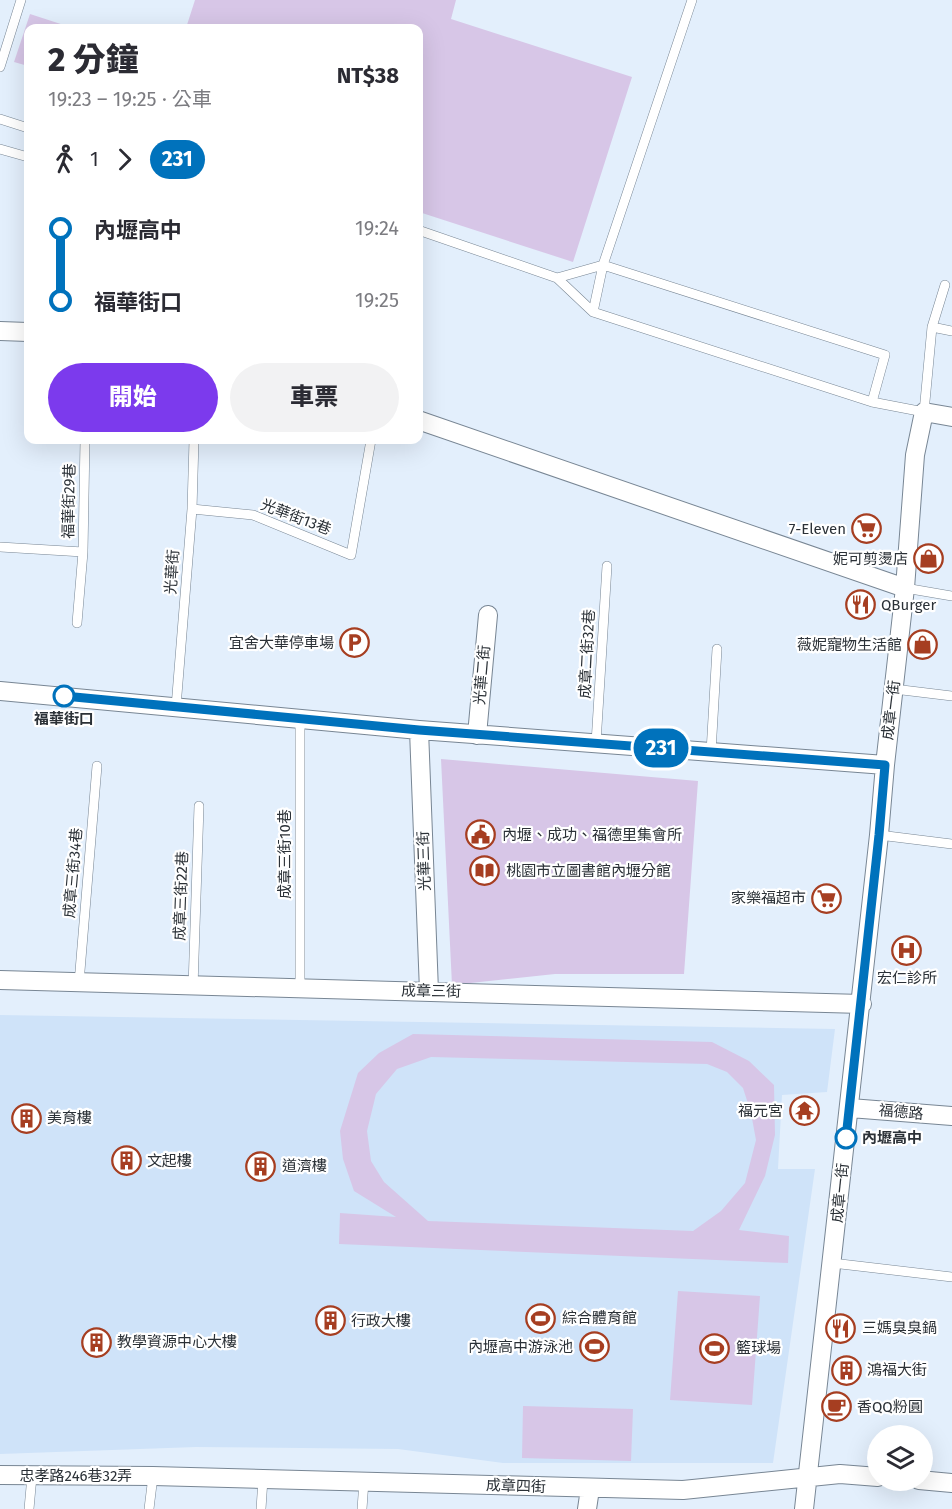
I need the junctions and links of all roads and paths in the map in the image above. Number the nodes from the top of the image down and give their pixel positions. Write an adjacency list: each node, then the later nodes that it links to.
1 (21, 0): 3 (lane)
2 (692, 0): 9 (lane)
3 (0, 68)
4 (0, 119): 5 (lane)
5 (24, 127)
6 (0, 149): 7 (lane)
7 (24, 156)
8 (423, 232): 10 (lane)
9 (603, 266): 10 (lane); 12 (lane); 17 (lane)
10 (557, 278): 12 (lane)
11 (945, 285): 13 (lane)
12 (593, 312): 17 (lane)
13 (932, 327): 15 (lane); 18 (lane)
14 (0, 331): 16 (street)
15 (952, 331)
16 (24, 332)
17 (872, 402): 18 (lane)
18 (924, 412): 19 (street); 28 (street, 成章一街)
19 (952, 417)
20 (423, 422): 28 (street)
21 (85, 444): 26 (lane, 福華街29巷)
22 (194, 444): 24 (lane, 光華街)
23 (370, 444): 24 (lane, 光華街13巷)
24 (192, 509): 36 (lane, 光華街)
25 (0, 547): 26 (lane, 福華街29巷)
26 (83, 552): 31 (lane)
27 (607, 566): 40 (lane, 成章二街32巷)
28 (905, 588): 29 (lane); 33 (street, 成章一街)
29 (952, 596)
30 (488, 615): 39 (street, 光華二街)
31 (77, 622)
32 (717, 649): 41 (lane)
33 (894, 689): 35 (lane); 42 (street, 成章一街)
34 (0, 691): 36 (street)
35 (952, 696)
36 (176, 707): 37 (street)
37 (300, 719): 38 (street); 50 (lane, 成章三街10巷)
38 (419, 730): 39 (street); 51 (street, 光華三街)
39 (477, 735): 40 (street)
40 (596, 743): 41 (street)
41 (711, 752): 42 (street)
42 (885, 765): 45 (street, 成章一街)
43 (97, 766): 48 (lane, 成章三街34巷)
44 (199, 806): 49 (lane, 成章三街22巷)
45 (879, 835): 46 (lane); 52 (street, 成章一街)
46 (952, 844)
47 (0, 980): 48 (street, 成章三街)
48 (79, 982): 49 (street, 成章三街)
49 (193, 987): 50 (street, 成章三街)
50 (300, 988): 51 (street, 成章三街)
51 (429, 991): 52 (street, 成章三街)
52 (862, 1005): 53 (street, 成章一街)
53 (850, 1108): 54 (street, 福德路); 55 (street, 成章一街)
54 (952, 1116)
55 (832, 1263): 56 (lane); 61 (street, 成章一街)
56 (952, 1277)
57 (0, 1476): 58 (street, 忠孝路246巷32弄)
58 (32, 1476): 59 (street, 忠孝路246巷32弄); 67 (lane)
59 (153, 1476): 62 (street, 成章四街); 68 (lane)
60 (867, 1476): 61 (street, 成章四街)
61 (807, 1478): 66 (street, 成章四街); 72 (street, 成章一街)
62 (264, 1479): 63 (street, 成章四街); 69 (lane)
63 (364, 1481): 66 (street, 成章四街); 70 (lane)
64 (933, 1481): 65 (street)
65 (952, 1483)
66 (590, 1489): 71 (street)
67 (29, 1509)
68 (149, 1509)
69 (261, 1509)
70 (362, 1509)
71 (587, 1509)
72 (804, 1509)

